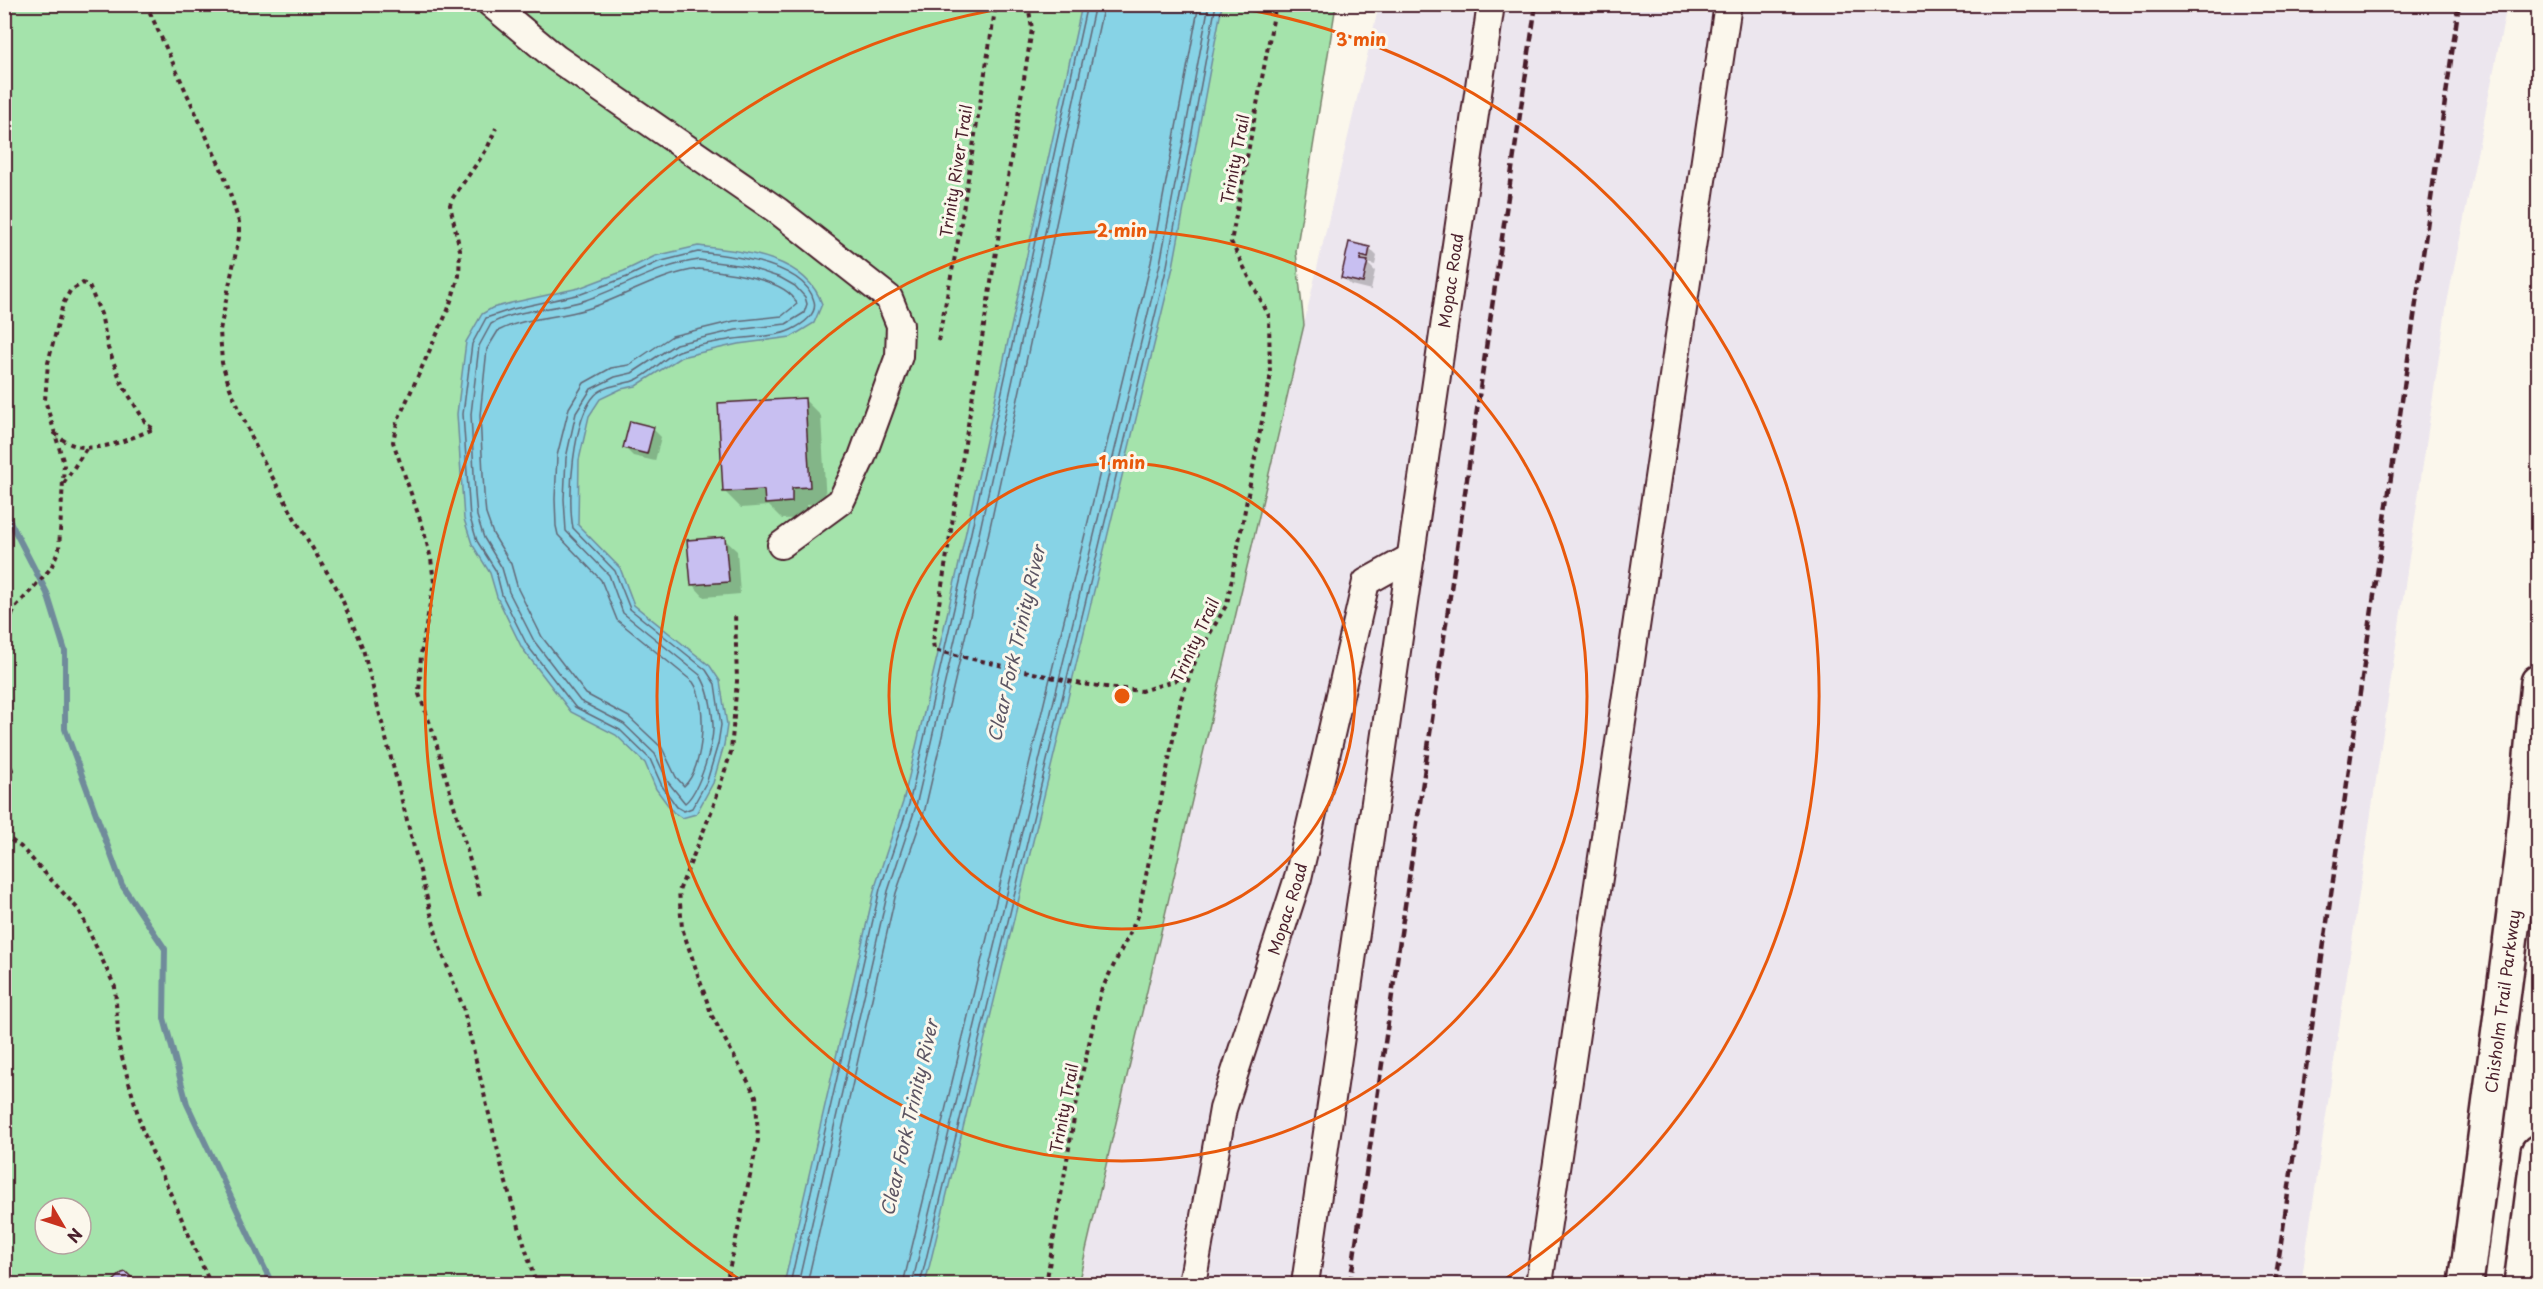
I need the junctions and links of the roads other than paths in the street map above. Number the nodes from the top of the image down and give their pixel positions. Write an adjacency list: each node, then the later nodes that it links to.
1 (491, 4): 4 (lane)
2 (1491, 4): 5 (lane, Mopac Road)
3 (1728, 4): 10 (lane)
4 (781, 545)
5 (1411, 557): 8 (lane, Mopac Road); 9 (lane, Mopac Road)
6 (2538, 682): 11 (highway, Chisholm Trail Parkway)
7 (2538, 1152): 12 (highway)
8 (1192, 1284)
9 (1305, 1284)
10 (1539, 1284)
11 (2466, 1284)
12 (2521, 1284)

